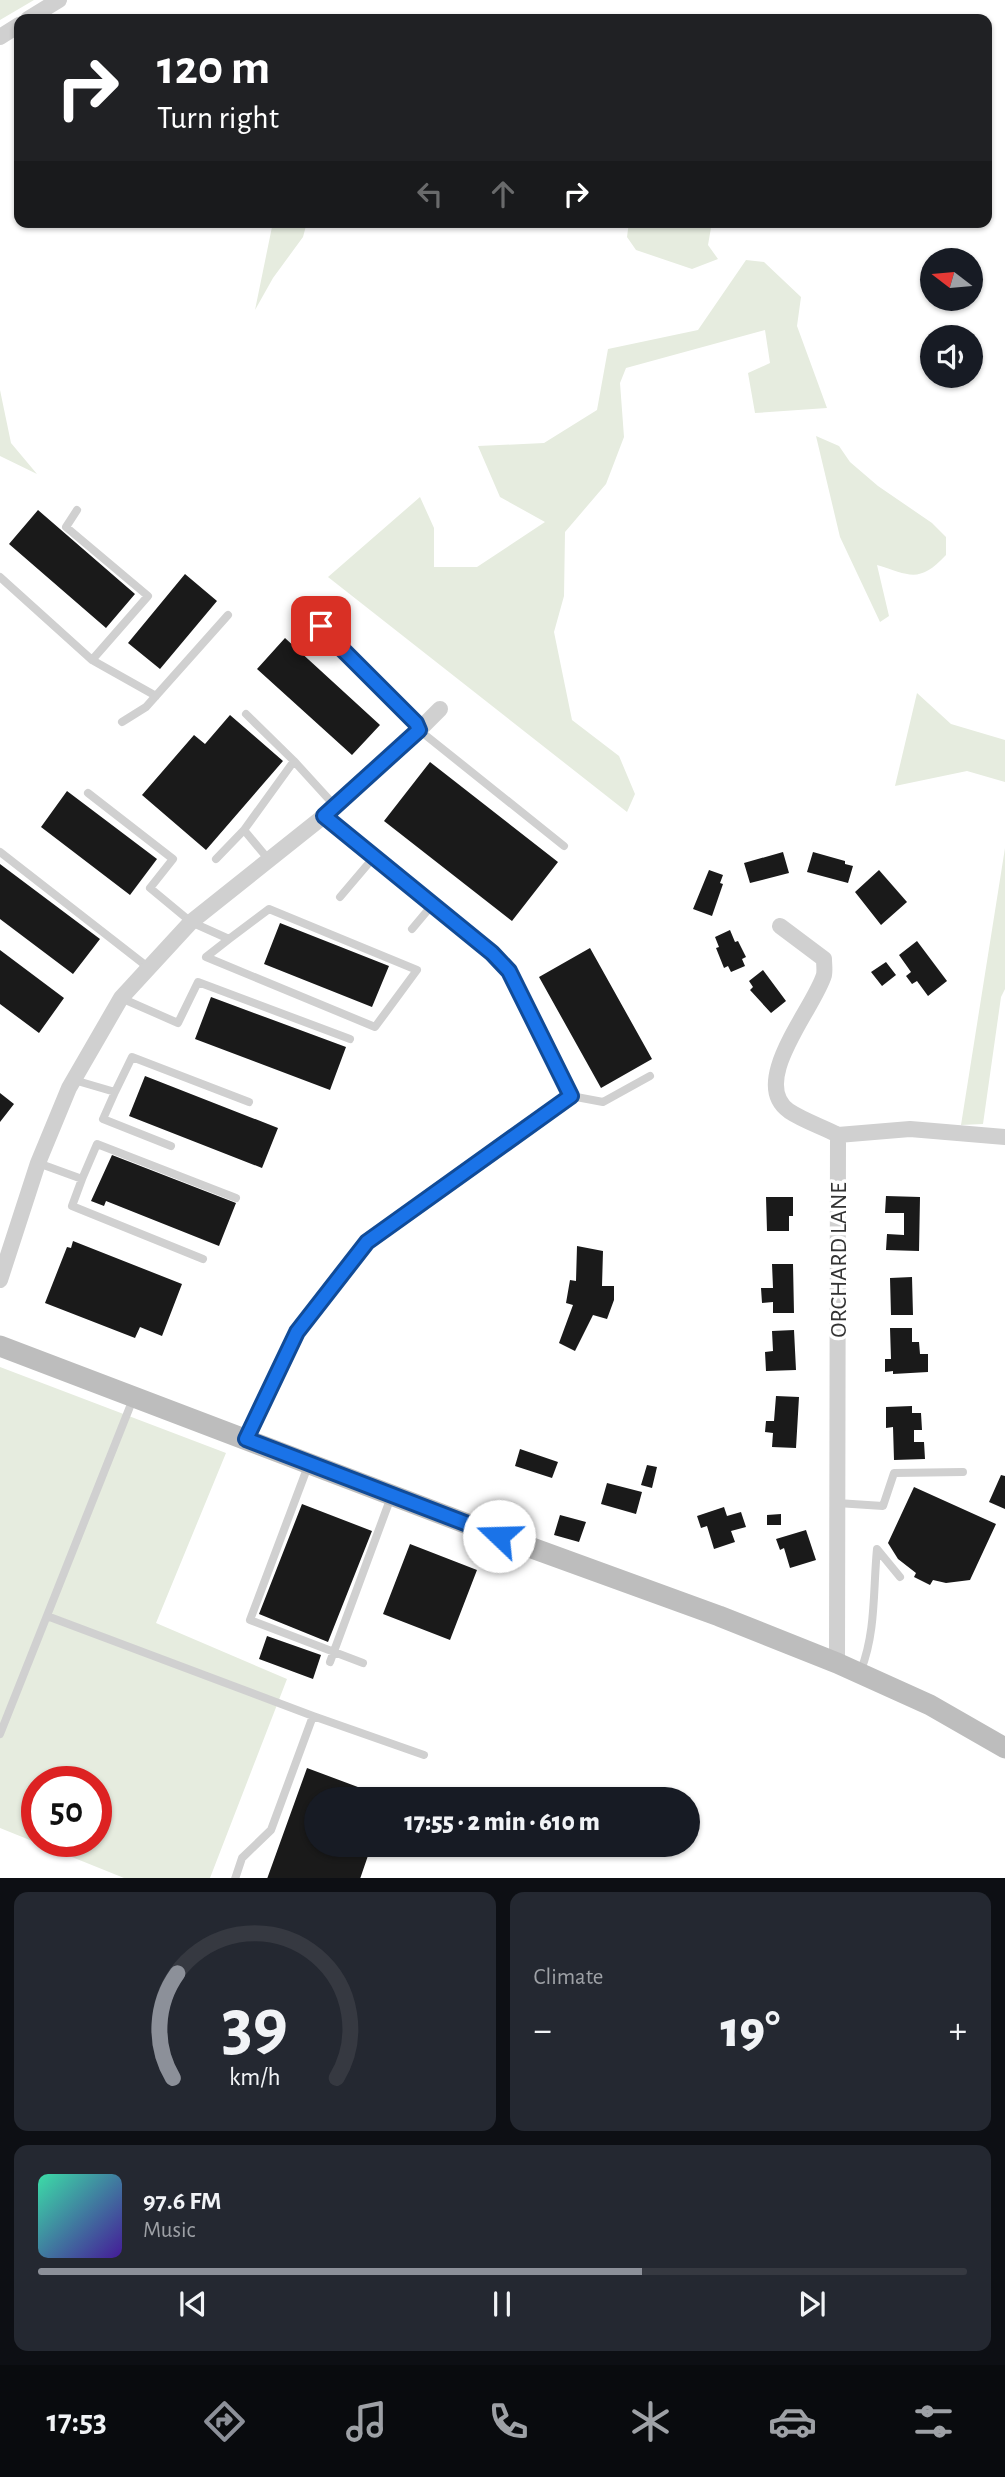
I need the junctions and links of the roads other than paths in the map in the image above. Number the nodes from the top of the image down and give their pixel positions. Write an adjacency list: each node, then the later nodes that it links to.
1 (59, 0): 2 (street)
2 (36, 14)
3 (77, 510): 7 (lane)
4 (0, 577): 7 (lane)
5 (228, 615): 8 (lane)
6 (321, 626): 12 (lane)
7 (92, 660): 8 (lane)
8 (156, 696): 11 (lane)
9 (440, 709): 12 (street)
10 (246, 714): 13 (lane)
11 (122, 722)
12 (419, 730): 15 (street); 17 (lane)
13 (294, 761): 15 (lane); 16 (lane)
14 (88, 793): 24 (lane)
15 (330, 811): 19 (lane); 21 (street)
16 (244, 831): 20 (lane); 21 (lane)
17 (564, 846)
18 (0, 852): 28 (lane)
19 (374, 857): 22 (lane); 23 (lane)
20 (216, 859)
21 (269, 860): 24 (street)
22 (340, 897)
23 (433, 904): 26 (lane); 34 (lane)
24 (191, 922): 27 (lane); 28 (street)
25 (780, 926): 36 (street)
26 (412, 929)
27 (229, 939): 27 (lane)
28 (149, 968): 29 (street)
29 (121, 998): 30 (lane); 32 (street)
30 (350, 1038)
31 (650, 1076): 34 (lane)
32 (74, 1080): 33 (lane); 39 (street)
33 (115, 1092): 35 (lane); 38 (lane)
34 (571, 1096): 46 (lane)
35 (250, 1102)
36 (838, 1135): 37 (street); 50 (street, ORCHARD LANE)
37 (1005, 1137)
38 (171, 1146)
39 (38, 1163): 40 (lane); 43 (street)
40 (82, 1179): 41 (lane); 42 (lane)
41 (236, 1198)
42 (203, 1259)
43 (0, 1280)
44 (0, 1346): 45 (main road)
45 (134, 1396): 46 (main road); 52 (lane)
46 (246, 1439): 47 (main road)
47 (309, 1463): 49 (main road); 53 (lane)
48 (963, 1472): 50 (lane)
49 (392, 1495): 53 (lane); 56 (main road)
50 (837, 1503): 56 (street, ORCHARD LANE)
51 (900, 1577): 57 (lane)
52 (47, 1616): 58 (lane); 59 (lane)
53 (334, 1652): 54 (lane); 55 (lane)
54 (330, 1662)
55 (363, 1663)
56 (836, 1663): 57 (main road)
57 (860, 1673): 60 (main road)
58 (313, 1716): 61 (lane); 62 (lane)
59 (0, 1734)
60 (1005, 1748)
61 (424, 1755)
62 (235, 1878)

